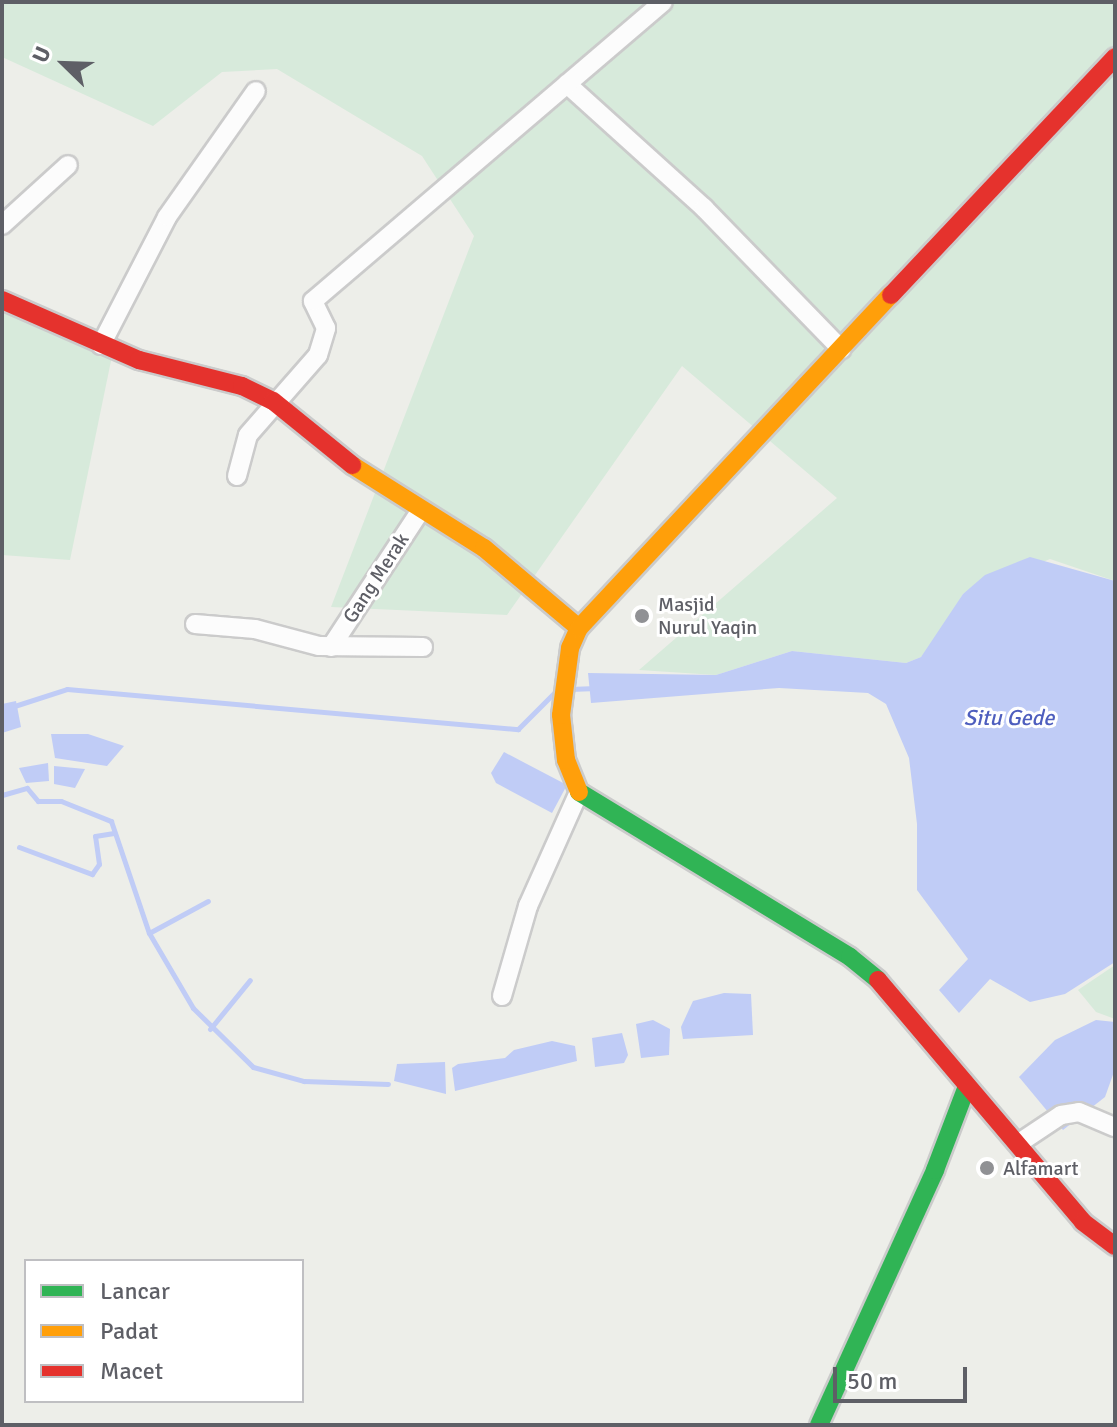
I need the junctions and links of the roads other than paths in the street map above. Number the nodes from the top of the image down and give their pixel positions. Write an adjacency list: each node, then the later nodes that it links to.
1 (663, 2): 3 (street)
2 (1115, 57): 9 (street)
3 (567, 84): 9 (street); 10 (street)
4 (256, 91): 8 (street)
5 (68, 165): 6 (street)
6 (2, 225)
7 (2, 300): 8 (street)
8 (101, 345): 10 (street)
9 (841, 349): 14 (street)
10 (273, 401): 11 (street); 12 (street)
11 (237, 476)
12 (421, 510): 14 (street); 15 (street, Gang Merak)
13 (195, 624): 15 (street)
14 (579, 628): 17 (street)
15 (331, 647): 16 (street)
16 (423, 647)
17 (579, 792): 18 (street); 19 (street)
18 (502, 996)
19 (967, 1086): 21 (street); 23 (street)
20 (1115, 1127): 21 (street)
21 (1019, 1143): 22 (street)
22 (1115, 1246)
23 (819, 1425)

